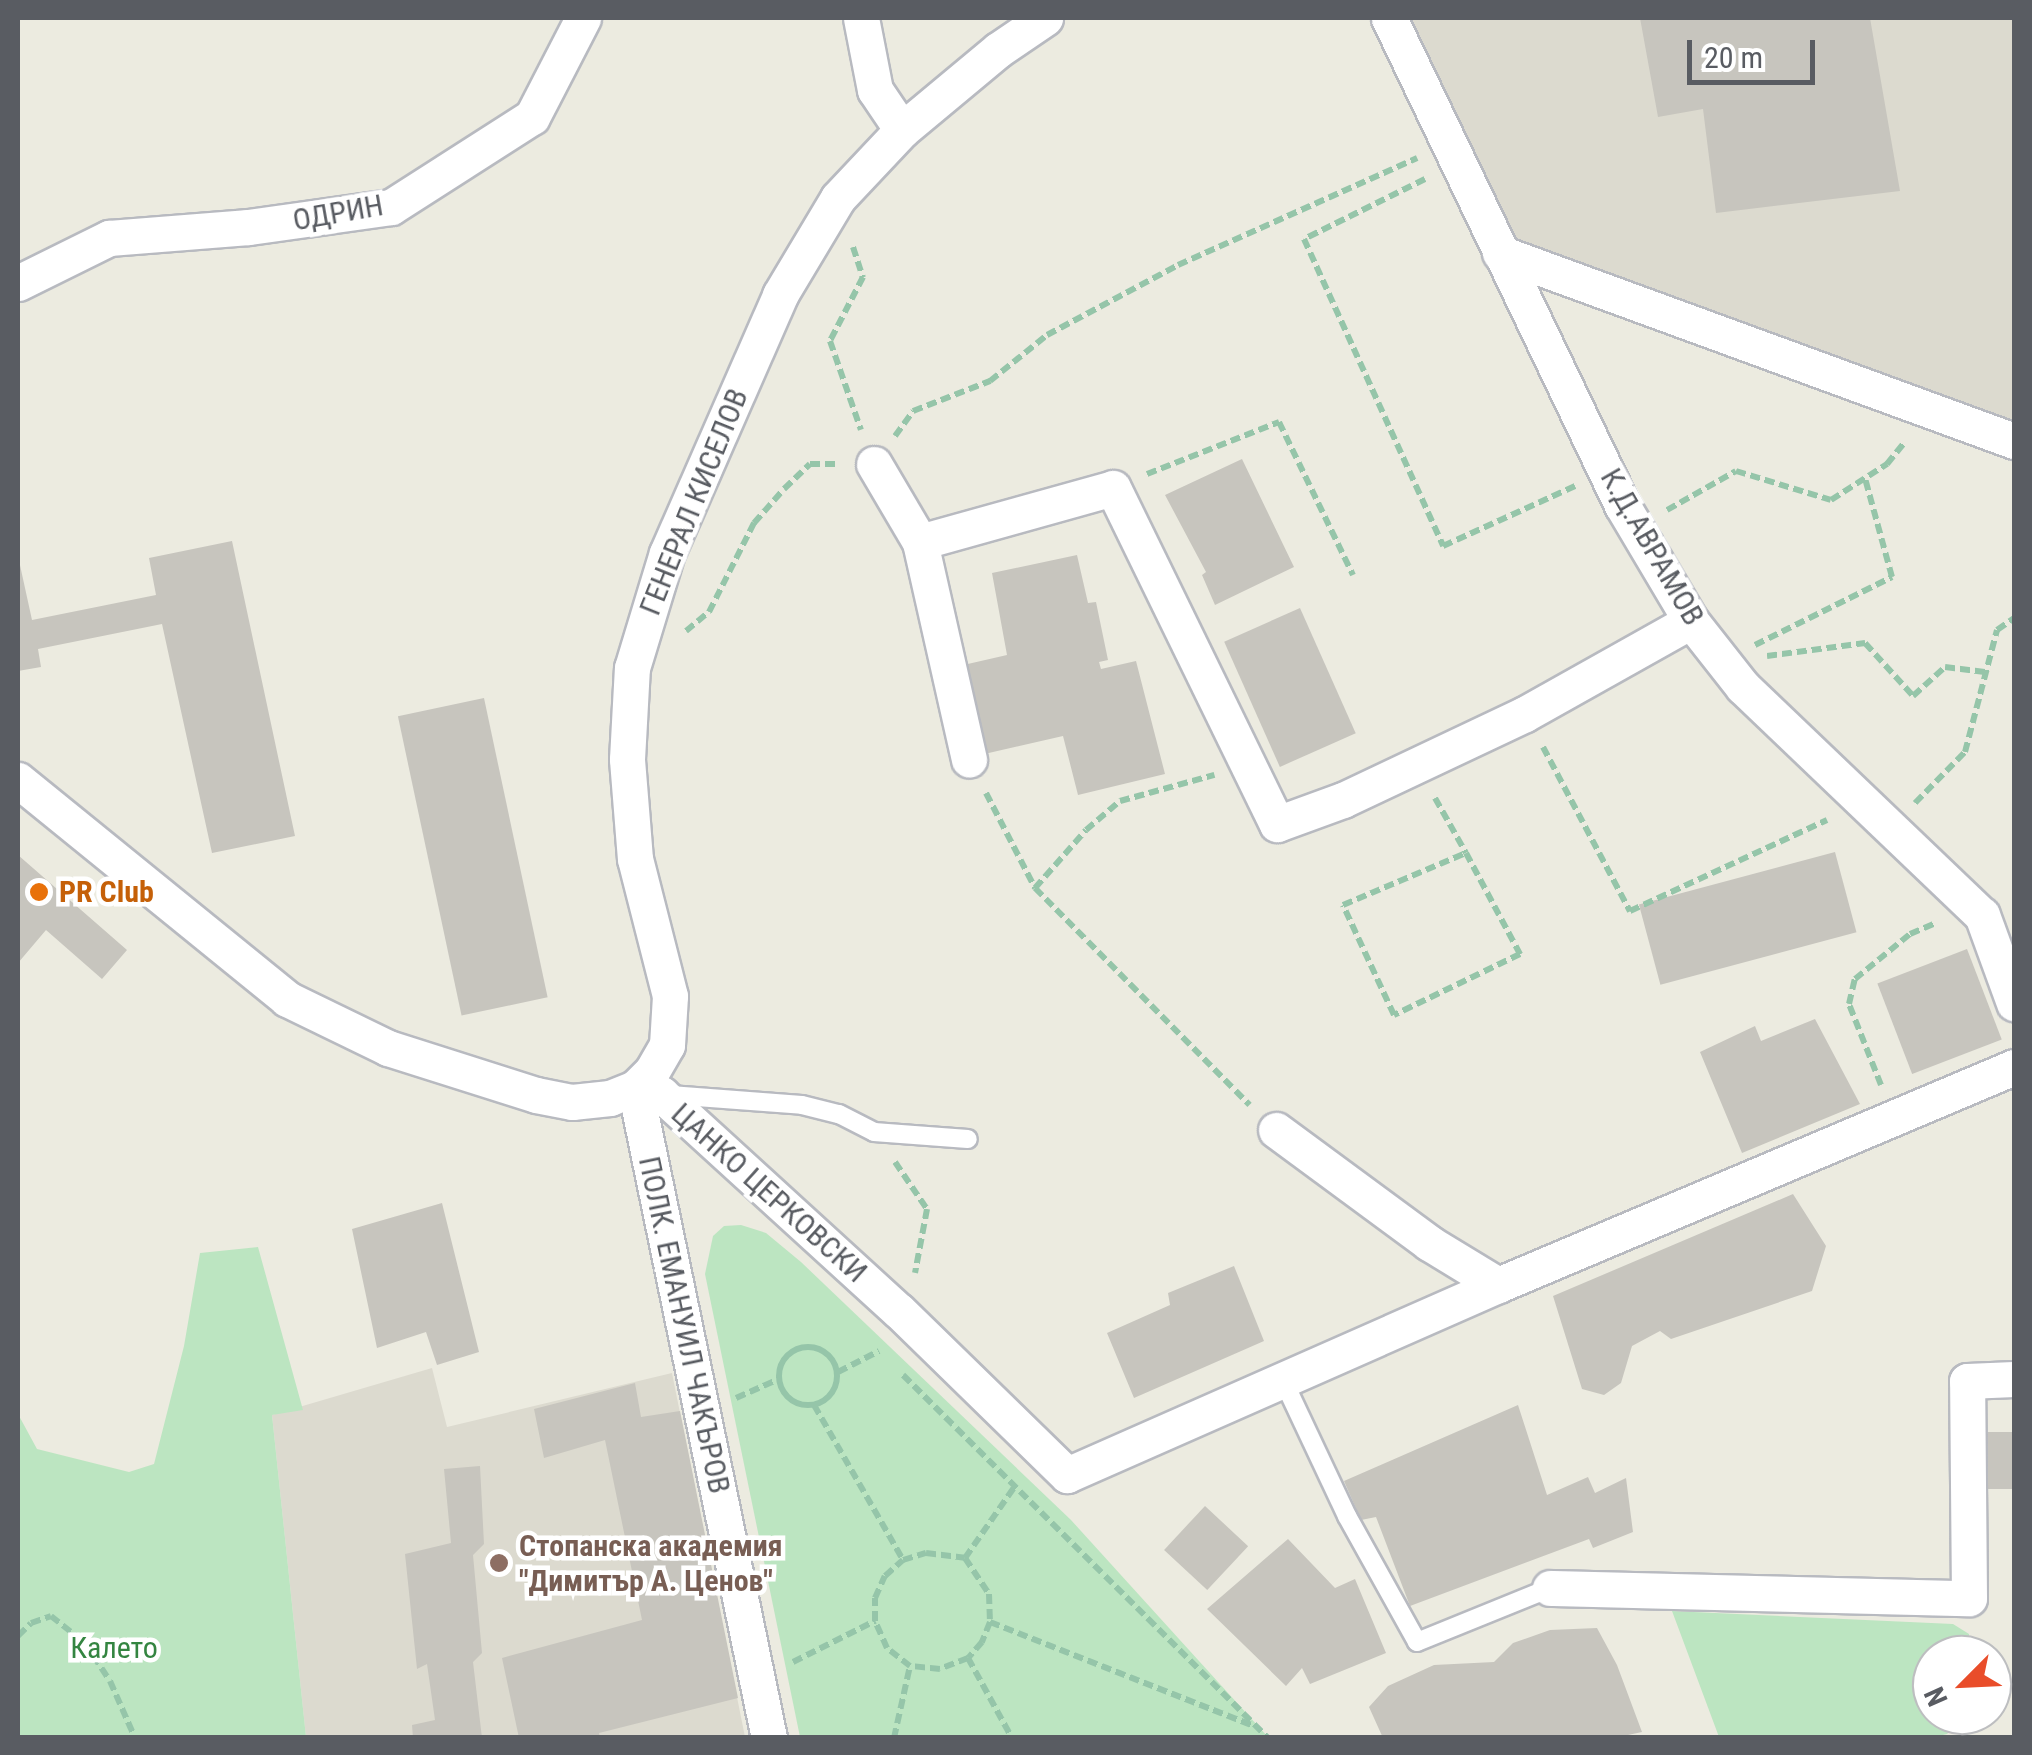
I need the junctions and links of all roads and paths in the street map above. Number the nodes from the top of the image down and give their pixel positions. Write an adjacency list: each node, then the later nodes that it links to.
1 (583, 18): 9 (street, ОДРИН)
2 (861, 18): 5 (street)
3 (1045, 18): 5 (street, ГЕНЕРАЛ КИСЕЛОВ)
4 (1389, 18): 6 (street, К.Д.АВРАМОВ)
5 (902, 130): 7 (street, ГЕНЕРАЛ КИСЕЛОВ)
6 (1455, 153): 8 (street, К.Д.АВРАМОВ); 12 (path); 13 (path)
7 (838, 198): 12 (path); 21 (street, ГЕНЕРАЛ КИСЕЛОВ)
8 (1500, 253): 10 (street); 13 (street, К.Д.АВРАМОВ)
9 (18, 283)
10 (1931, 410): 11 (street); 14 (path)
11 (2014, 442)
12 (874, 464): 17 (street); 21 (path)
13 (1608, 470): 16 (street, К.Д.АВРАМОВ)
14 (1865, 478): 16 (path); 22 (path)
15 (1113, 488): 17 (street); 18 (path); 26 (street)
16 (1636, 527): 20 (street, К.Д.АВРАМОВ)
17 (920, 542): 25 (street)
18 (1353, 575)
19 (2014, 618): 23 (path)
20 (1691, 621): 22 (street, К.Д.АВРАМОВ); 24 (street)
21 (636, 653): 36 (street, ГЕНЕРАЛ КИСЕЛОВ)
22 (1723, 661): 23 (path); 29 (street, К.Д.АВРАМОВ)
23 (1985, 672): 30 (path)
24 (1525, 714): 27 (street); 29 (path)
25 (969, 760): 32 (path)
26 (1249, 766): 27 (street); 32 (path)
27 (1417, 767): 31 (path)
28 (18, 780): 36 (street, ЦАНКО ЦЕРКОВСКИ)
29 (1864, 803): 30 (street, К.Д.АВРАМОВ)
30 (1890, 828): 33 (street, К.Д.АВРАМОВ)
31 (1466, 852): 31 (path)
32 (1035, 888): 38 (path)
33 (1982, 915): 34 (street, К.Д.АВРАМОВ); 37 (path)
34 (2014, 1003)
35 (2014, 1067): 37 (street)
36 (648, 1091): 39 (lane); 47 (street, ЦАНКО ЦЕРКОВСКИ); 61 (street, ПОЛК. ЕМАНУИЛ ЧАКЪРОВ)
37 (1895, 1119): 42 (street)
38 (1276, 1130): 42 (street)
39 (874, 1132): 40 (lane); 41 (path)
40 (968, 1139)
41 (921, 1260)
42 (1498, 1285): 47 (street)
43 (865, 1337): 44 (path)
44 (879, 1351): 45 (path); 49 (path)
45 (838, 1372): 48 (path); 48 (path)
46 (2014, 1379): 52 (street)
47 (1284, 1382): 52 (lane)
48 (814, 1405): 51 (path)
49 (1015, 1486): 50 (path); 59 (path)
50 (966, 1558): 51 (path); 54 (path)
51 (903, 1560): 53 (path)
52 (1550, 1588)
53 (875, 1621): 57 (path); 58 (path)
54 (990, 1622): 56 (path); 59 (path)
55 (18, 1636): 60 (path)
56 (968, 1658): 58 (path); 63 (path)
57 (787, 1665)
58 (910, 1666): 62 (path)
59 (1257, 1726): 64 (path)
60 (135, 1738)
61 (769, 1738)
62 (894, 1738)
63 (1012, 1738)
64 (1268, 1738)

